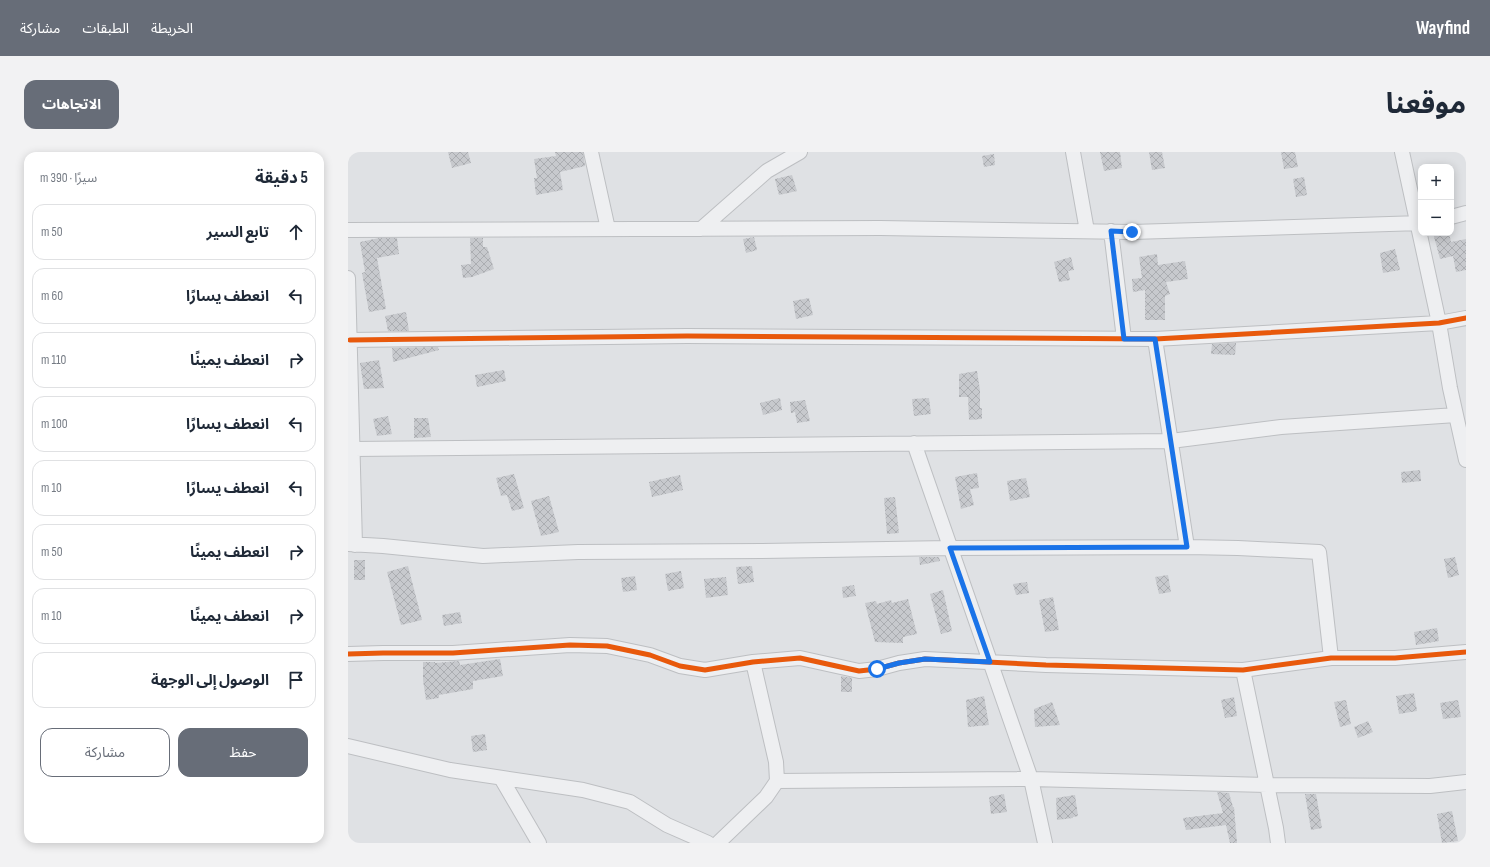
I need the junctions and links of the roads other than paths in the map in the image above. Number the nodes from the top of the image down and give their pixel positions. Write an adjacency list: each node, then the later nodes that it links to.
1 (591, 152): 9 (street)
2 (800, 152): 10 (street)
3 (1073, 152): 12 (street)
4 (1402, 152): 7 (street)
5 (1466, 213): 6 (street)
6 (1454, 216)
7 (1418, 219)
8 (1418, 223): 13 (street)
9 (608, 229): 10 (street); 11 (street)
10 (701, 229): 12 (street)
11 (348, 230)
12 (1087, 231): 13 (street)
13 (1111, 231): 18 (street)
14 (1422, 236): 17 (street)
15 (348, 278): 20 (street)
16 (1466, 318): 17 (street)
17 (1439, 323): 19 (street); 21 (street)
18 (1124, 339): 19 (street); 20 (street)
19 (1155, 339): 22 (street)
20 (350, 340): 24 (street)
21 (1456, 415): 22 (street); 25 (street)
22 (1171, 441): 23 (street); 27 (street)
23 (914, 443): 24 (street); 28 (street)
24 (353, 449): 26 (street)
25 (1465, 452)
26 (351, 544): 28 (street)
27 (1187, 547): 28 (street); 31 (street)
28 (950, 548): 33 (street)
29 (1466, 652): 31 (street)
30 (348, 654): 32 (street)
31 (1331, 658): 34 (street)
32 (753, 662): 33 (street); 38 (street)
33 (990, 662): 34 (street); 37 (street)
34 (1243, 670): 40 (street)
35 (348, 746): 36 (street)
36 (501, 778): 41 (street); 42 (street)
37 (1031, 779): 38 (street); 40 (street); 44 (street)
38 (777, 781): 43 (street)
39 (1466, 782): 40 (street)
40 (1267, 785): 45 (street)
41 (539, 843)
42 (708, 843)
43 (718, 843)
44 (1045, 843)
45 (1278, 843)

